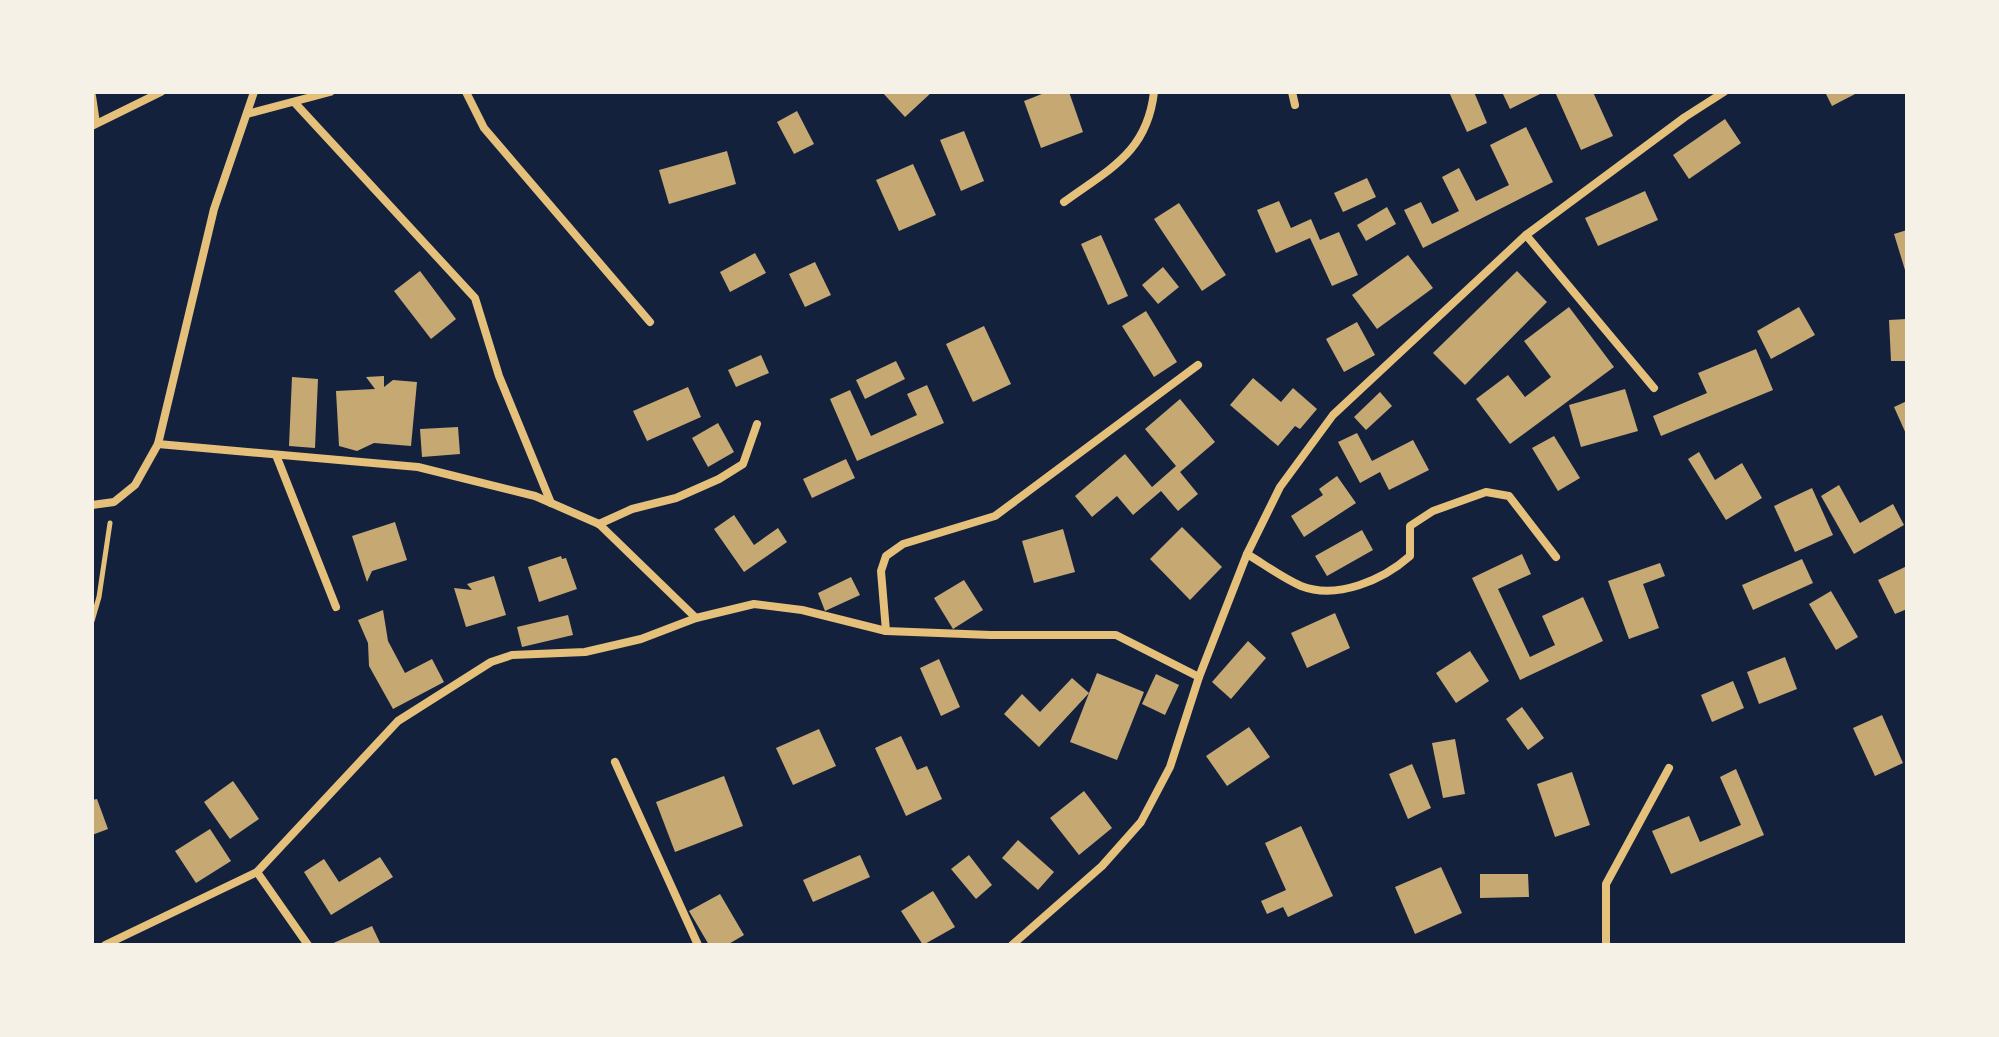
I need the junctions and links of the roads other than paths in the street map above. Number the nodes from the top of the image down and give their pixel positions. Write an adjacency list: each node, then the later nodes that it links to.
1 (161, 92): 12 (street)
2 (254, 92): 11 (street)
3 (330, 92): 9 (street)
4 (466, 92): 15 (street)
5 (1154, 92): 13 (street)
6 (1292, 92): 10 (street)
7 (1724, 92): 14 (street)
8 (92, 96): 12 (street)
9 (295, 103): 11 (street); 21 (street)
10 (1295, 105)
11 (247, 114): 19 (street)
12 (94, 124)
13 (1064, 202)
14 (1526, 235): 17 (street); 24 (street)
15 (650, 322)
16 (1198, 365): 28 (street)
17 (1654, 388)
18 (757, 424): 23 (street)
19 (158, 444): 20 (street); 22 (street)
20 (276, 455): 21 (street); 26 (street)
21 (551, 503): 23 (street)
22 (92, 505)
23 (599, 524): 27 (street)
24 (1247, 554): 25 (street); 29 (street)
25 (1556, 557)
26 (336, 607)
27 (696, 618): 28 (street); 32 (street)
28 (886, 631): 29 (street)
29 (1199, 677): 36 (street)
30 (615, 762): 35 (street)
31 (1669, 768): 37 (street)
32 (257, 872): 33 (street); 34 (street)
33 (105, 945)
34 (308, 945)
35 (698, 945)
36 (1012, 945)
37 (1606, 945)

